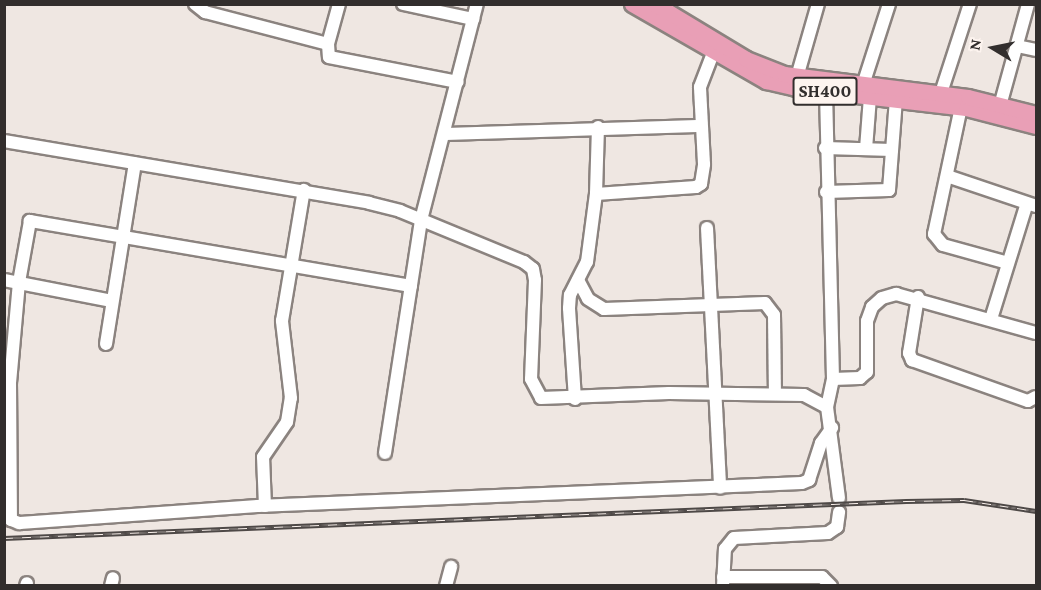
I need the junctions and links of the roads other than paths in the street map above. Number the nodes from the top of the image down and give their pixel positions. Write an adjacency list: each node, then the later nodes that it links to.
1 (195, 4): 12 (street)
2 (339, 4): 12 (street)
3 (477, 4): 11 (street)
4 (632, 4): 15 (main road, SH400)
5 (655, 4): 16 (main road, SH400)
6 (818, 4): 16 (street)
7 (890, 4): 18 (street)
8 (970, 4): 20 (street)
9 (1028, 4): 13 (street)
10 (409, 5): 11 (street)
11 (473, 19): 17 (street)
12 (328, 44): 17 (street)
13 (1017, 46): 14 (street); 23 (street)
14 (1036, 50)
15 (713, 53): 19 (main road, SH400); 25 (street)
16 (798, 77): 18 (main road, SH400)
17 (458, 82): 28 (street)
18 (867, 91): 19 (main road, SH400); 20 (main road, SH400); 21 (main road, SH400); 31 (street)
19 (826, 92): 30 (street)
20 (941, 93): 23 (main road, SH400)
21 (896, 99): 22 (main road, SH400); 32 (street)
22 (961, 107): 23 (main road, SH400); 34 (street)
23 (999, 109): 24 (main road, SH400); 26 (main road, SH400)
24 (1036, 114)
25 (699, 126): 27 (street); 37 (street)
26 (1036, 126)
27 (598, 127): 28 (street); 37 (street)
28 (444, 134): 39 (street)
29 (4, 141): 33 (street)
30 (825, 148): 31 (street); 36 (street)
31 (866, 149): 32 (street)
32 (892, 150): 36 (street)
33 (135, 163): 35 (street); 41 (street)
34 (947, 176): 38 (street); 42 (street)
35 (304, 190): 39 (street); 43 (street)
36 (826, 192): 54 (street)
37 (596, 194): 45 (street)
38 (1032, 204): 42 (street)
39 (422, 220): 47 (street); 58 (street)
40 (707, 228): 50 (street)
41 (124, 235): 43 (street); 46 (street); 49 (street)
42 (1008, 263): 51 (street)
43 (291, 265): 47 (street); 65 (street)
44 (4, 280): 46 (street)
45 (578, 280): 50 (street); 58 (street)
46 (19, 282): 49 (street); 61 (street)
47 (411, 286): 62 (street)
48 (918, 297): 51 (street); 54 (street); 57 (street)
49 (112, 301): 53 (street)
50 (710, 305): 55 (street); 56 (street)
51 (991, 319): 52 (street)
52 (1036, 333)
53 (106, 344)
54 (833, 379): 59 (street)
55 (775, 392): 56 (street); 59 (street)
56 (715, 393): 58 (street); 63 (street)
57 (1036, 397)
58 (575, 399)
59 (827, 407): 60 (street)
60 (832, 428): 63 (street); 64 (street)
61 (6, 438): 65 (street)
62 (385, 453)
63 (720, 488): 65 (street)
64 (838, 498)
65 (265, 506)
66 (839, 512): 68 (street)
67 (450, 567): 69 (street)
68 (723, 581): 70 (street)
69 (446, 585)
70 (831, 585)

